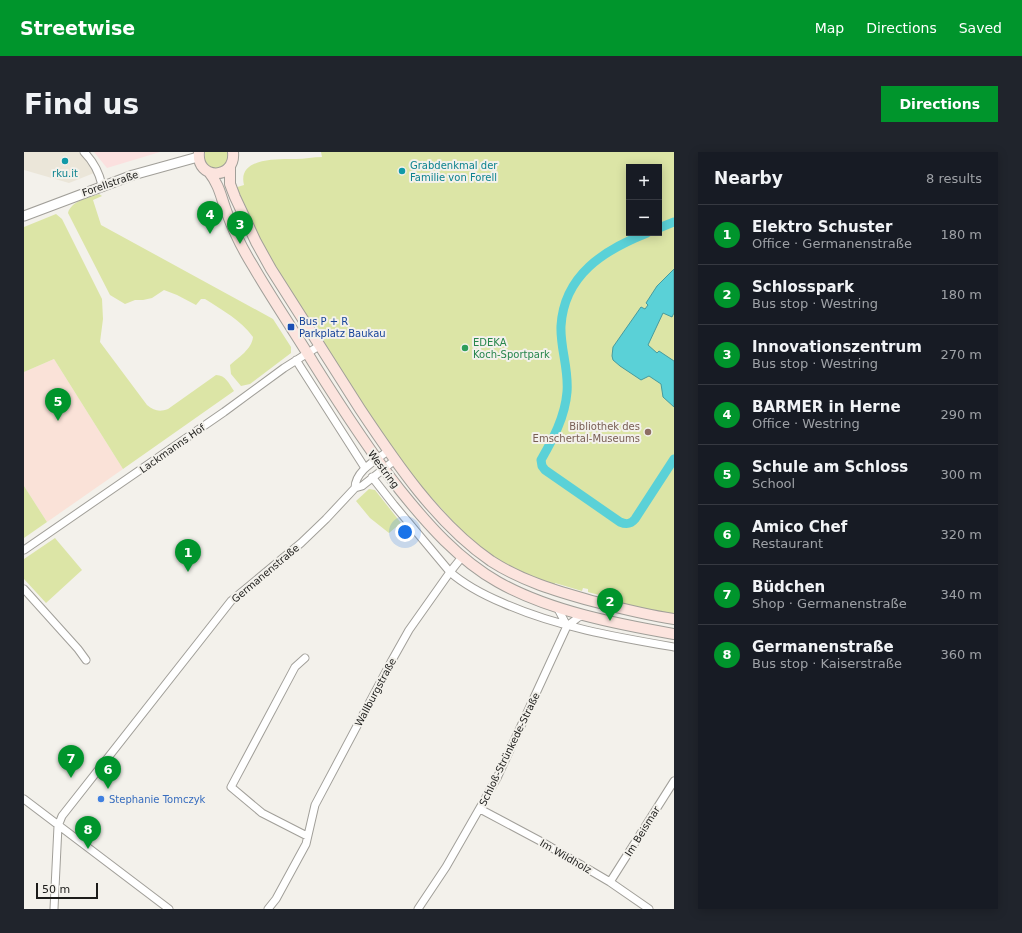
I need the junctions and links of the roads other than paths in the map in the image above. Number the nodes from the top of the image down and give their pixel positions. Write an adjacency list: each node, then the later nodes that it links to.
1 (84, 152): 6 (street)
2 (235, 152): 4 (main road, Westring)
3 (198, 155): 5 (main road, Westring); 6 (street, Forellstraße)
4 (230, 166): 5 (main road); 8 (main road, Westring)
5 (209, 172): 9 (main road, Westring)
6 (102, 185): 7 (street, Forellstraße)
7 (24, 216)
8 (319, 346): 9 (street, Lackmanns Hof); 11 (main road, Westring)
9 (307, 353): 10 (street, Lackmanns Hof); 12 (main road, Westring)
10 (296, 360): 14 (street, Westring); 18 (street, Lackmanns Hof)
11 (388, 451): 12 (street, Germanenstraße); 13 (main road, Westring)
12 (377, 460): 14 (street, Germanenstraße); 15 (main road, Westring)
13 (395, 460): 15 (street, Germanenstraße); 24 (main road, Westring)
14 (365, 468): 17 (street, Germanenstraße)
15 (384, 468): 16 (street, Germanenstraße); 19 (main road, Westring)
16 (372, 477): 17 (street, Germanenstraße); 20 (street, Westring)
17 (355, 488): 33 (street, Germanenstraße)
18 (24, 550)
19 (462, 557): 20 (street, Wallburgstraße); 22 (main road, Westring)
20 (450, 572): 25 (street, Westring); 34 (street, Wallburgstraße)
21 (24, 588): 29 (street)
22 (557, 606): 23 (main road, Westring); 25 (street)
23 (587, 615): 25 (street); 26 (main road, Westring)
24 (674, 619)
25 (567, 626): 27 (street, Westring); 32 (street, Schloß-Strünkede-Straße)
26 (674, 634)
27 (674, 647)
28 (305, 658): 34 (street)
29 (86, 660)
30 (674, 781): 35 (street, Im Beismar)
31 (24, 799): 33 (street)
32 (480, 809): 35 (street, Im Wildholz); 39 (street, Schloß-Strünkede-Straße)
33 (58, 826): 36 (street, Germanenstraße); 37 (street)
34 (307, 836): 38 (street, Wallburgstraße)
35 (610, 882): 40 (street, Im Wildholz)
36 (54, 909)
37 (169, 909)
38 (268, 909)
39 (418, 909)
40 (649, 909)

